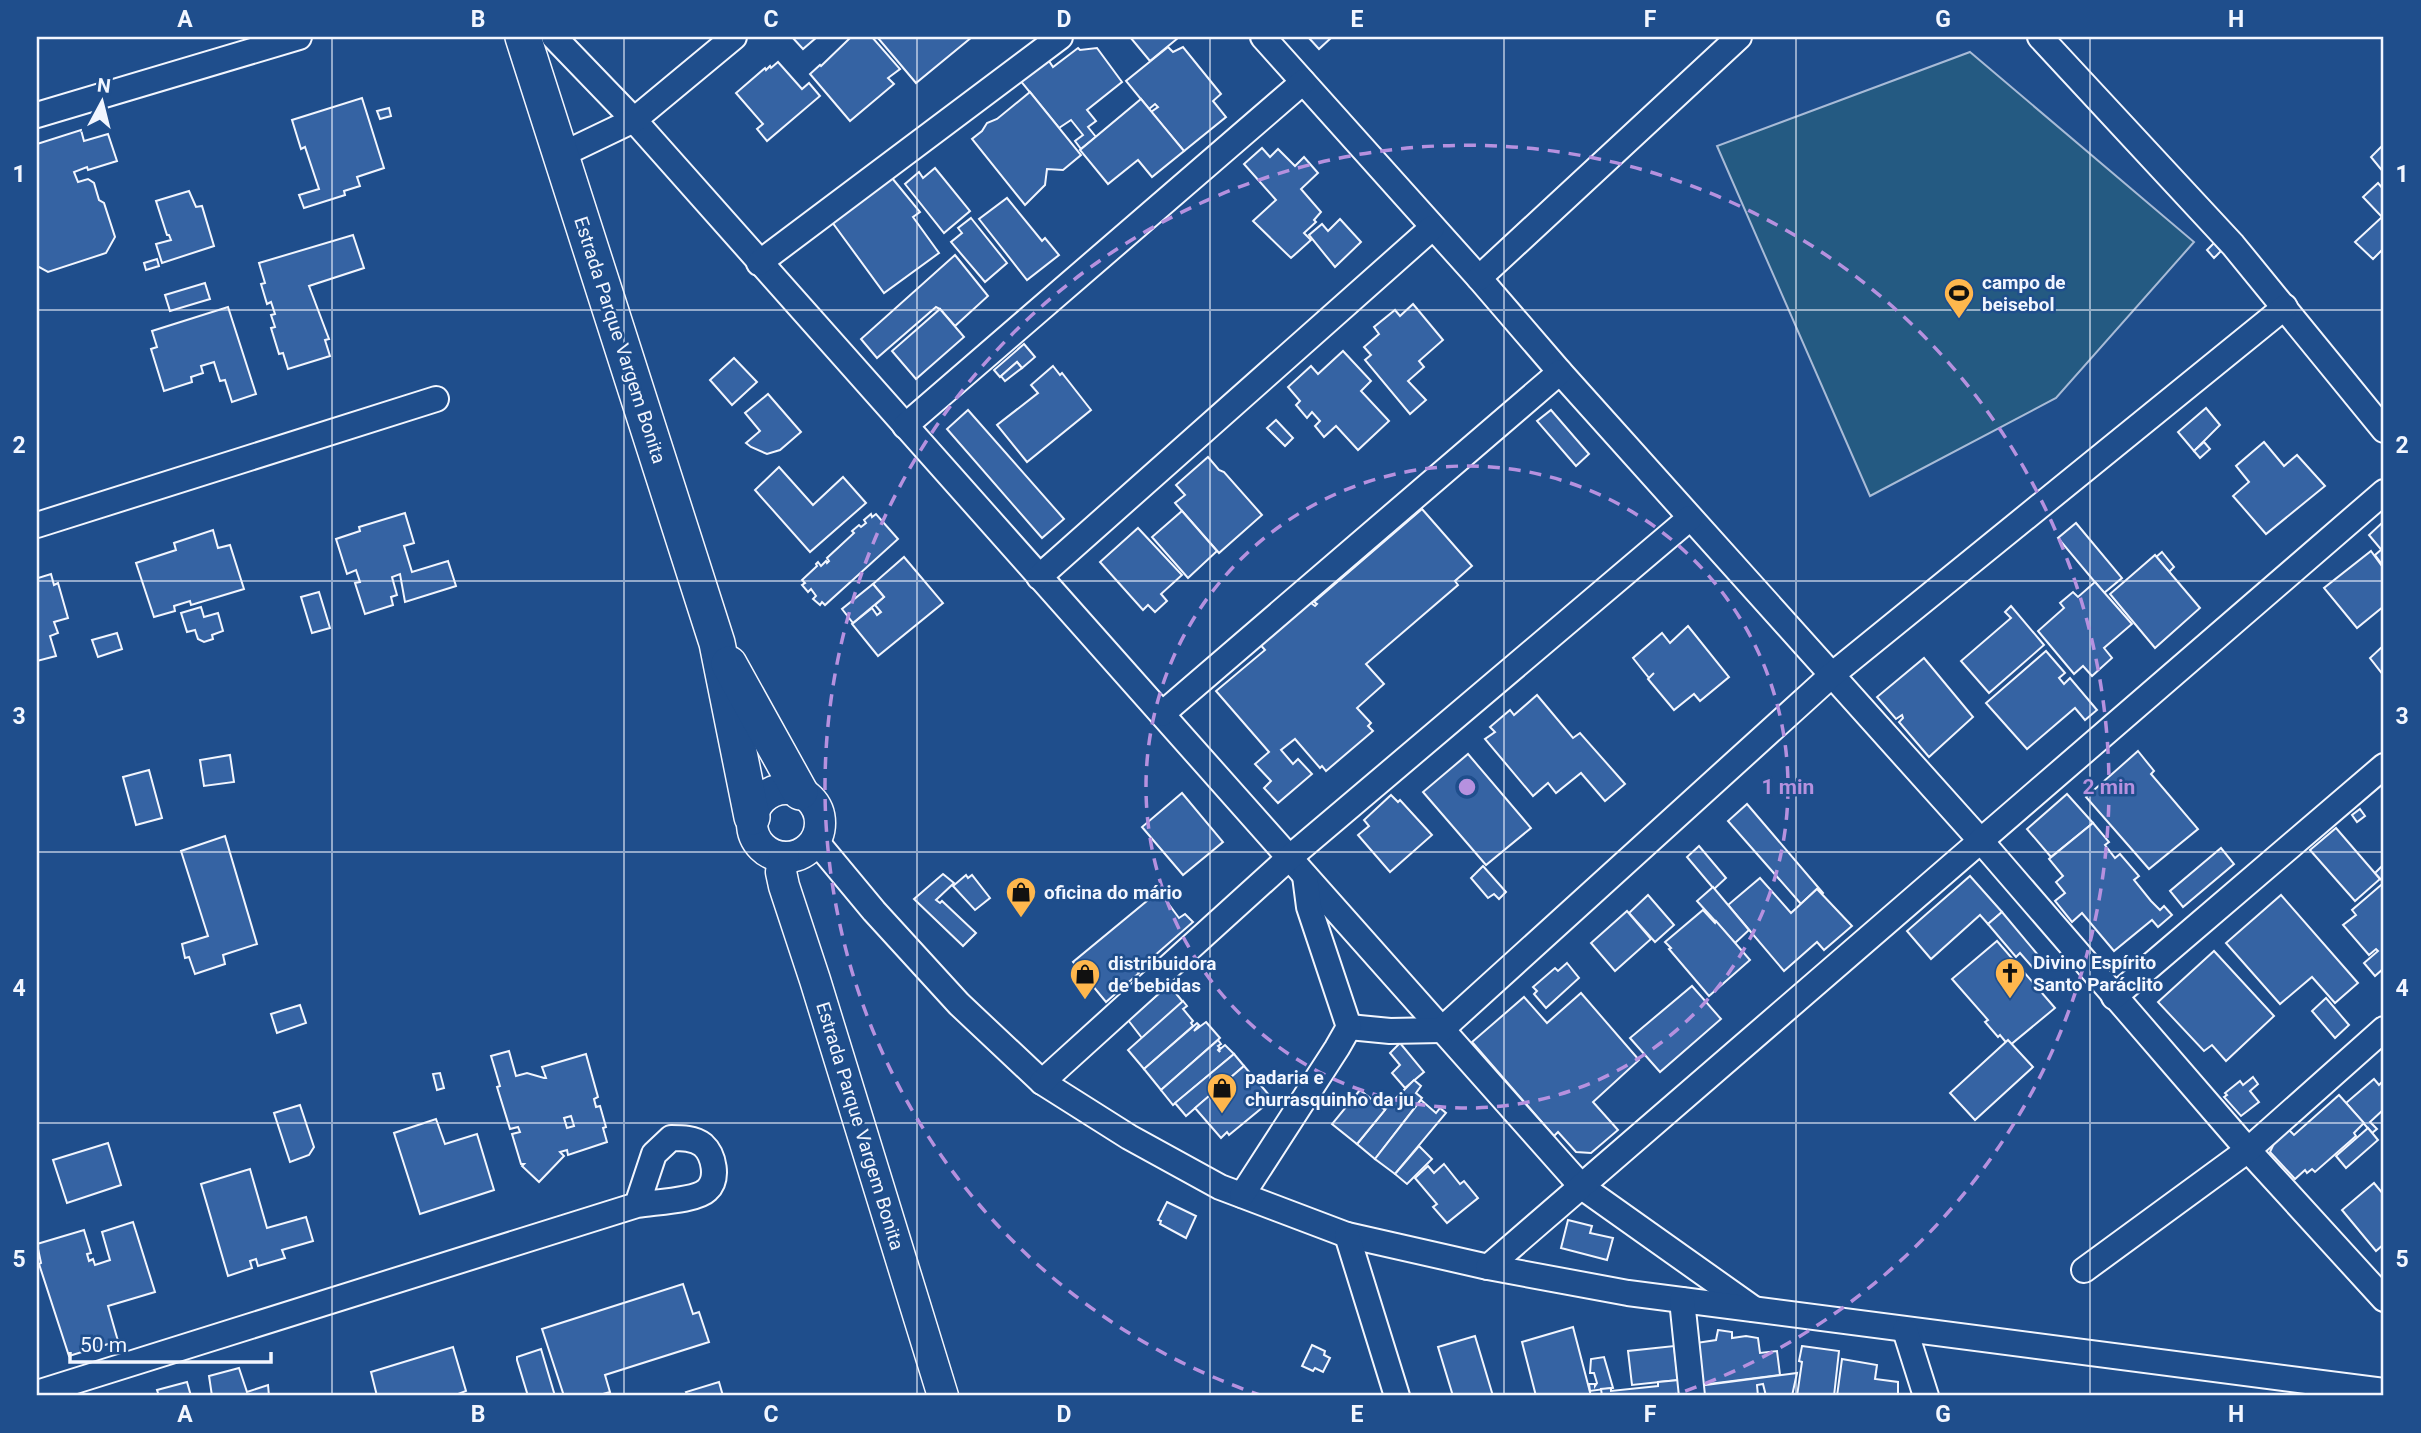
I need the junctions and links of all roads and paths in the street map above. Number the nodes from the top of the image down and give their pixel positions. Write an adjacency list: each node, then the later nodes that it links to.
1 (299, 37): 10 (street)
2 (523, 37): 12 (main road, Estrada Parque Vargem Bonita)
3 (554, 37): 11 (street)
4 (734, 37): 11 (street)
5 (1060, 37): 14 (street)
6 (1263, 37): 9 (street)
7 (1739, 37): 15 (street)
8 (2040, 37): 16 (street)
9 (1303, 82): 13 (street); 19 (street)
10 (37, 115)
11 (634, 120): 12 (street); 14 (street)
12 (561, 155): 25 (main road, Estrada Parque Vargem Bonita)
13 (1432, 228): 15 (street); 24 (street)
14 (759, 263): 19 (street)
15 (1479, 278): 17 (street)
16 (2285, 307): 20 (street); 26 (street)
17 (1559, 372): 22 (street); 27 (street)
18 (436, 399): 23 (street)
19 (905, 426): 24 (street)
20 (2384, 430)
21 (2384, 492): 32 (street)
22 (1690, 518): 26 (street); 34 (street)
23 (37, 525)
24 (1039, 577): 27 (street)
25 (717, 643): 29 (main road, Estrada Parque Vargem Bonita); 30 (main road, Estrada Parque Vargem Bonita)
26 (1833, 674): 32 (street); 38 (street)
27 (1162, 713): 34 (street)
28 (2384, 766): 35 (street)
29 (800, 792): 30 (street); 31 (street)
30 (752, 817): 33 (street)
31 (816, 840): 33 (street); 39 (street)
32 (1981, 841): 35 (street); 41 (street)
33 (784, 857): 53 (street, Estrada Parque Vargem Bonita)
34 (1297, 867): 36 (street); 38 (street); 39 (street)
35 (2114, 997): 40 (street)
36 (1349, 1027): 38 (street); 42 (street)
37 (2384, 1029): 40 (street)
38 (1441, 1030): 41 (street)
39 (1042, 1082): 42 (street)
40 (2248, 1150): 46 (street); 47 (street)
41 (1582, 1187): 45 (street); 49 (street)
42 (1242, 1195): 44 (street)
43 (637, 1205): 52 (street)
44 (1348, 1235): 45 (street); 54 (street)
45 (1488, 1267): 48 (street)
46 (2084, 1270)
47 (2384, 1298)
48 (1682, 1300): 49 (street); 55 (street)
49 (1754, 1309): 50 (street)
50 (1905, 1329): 51 (street); 56 (street)
51 (2384, 1391)
52 (37, 1392)
53 (943, 1396)
54 (1397, 1396)
55 (1692, 1396)
56 (1926, 1396)

